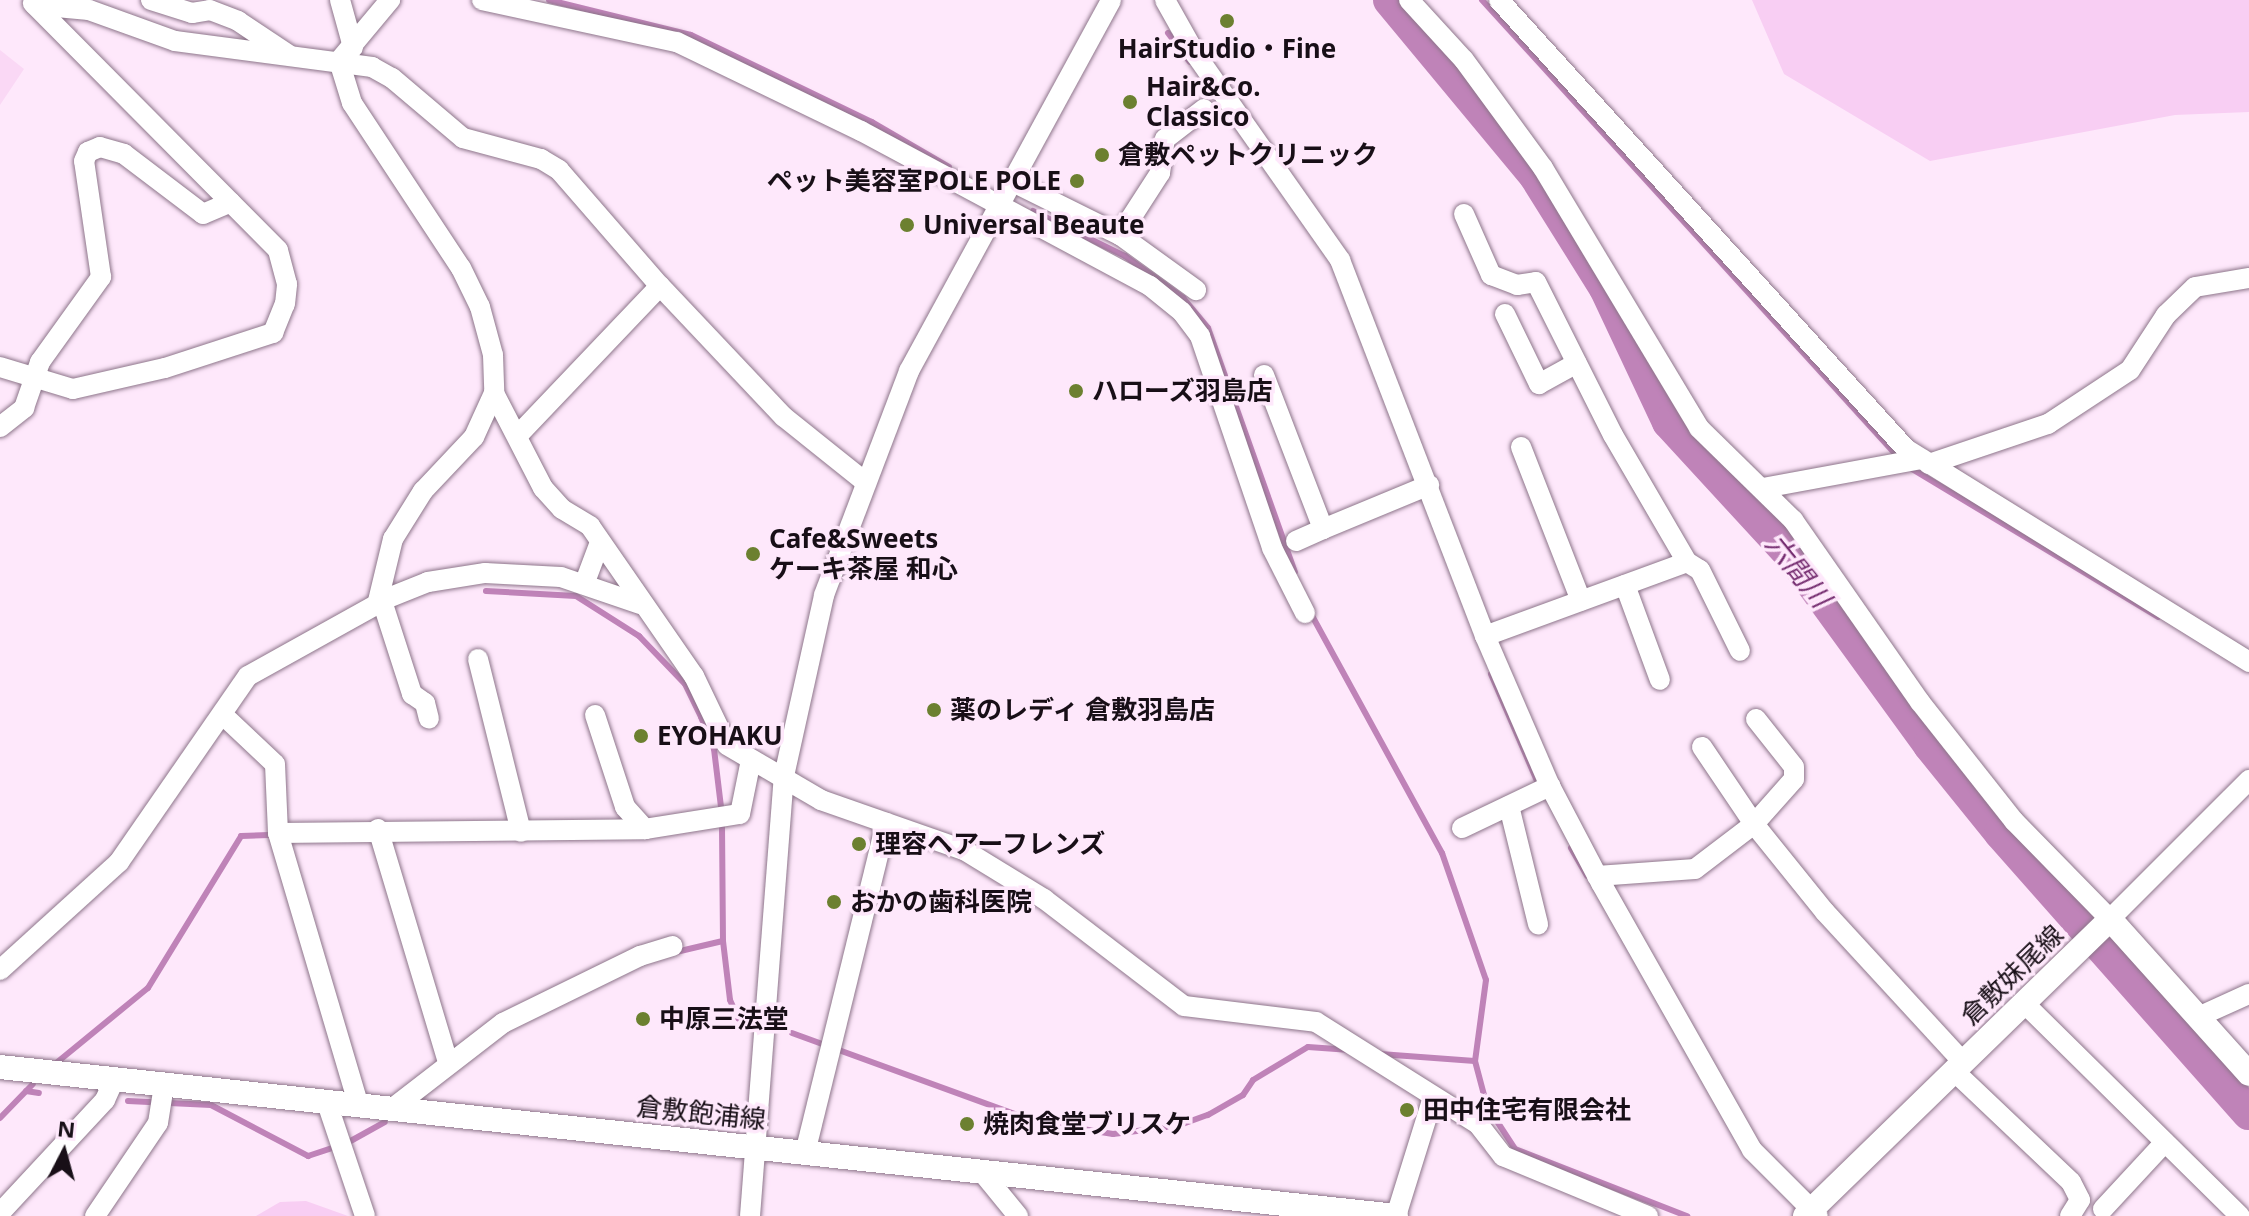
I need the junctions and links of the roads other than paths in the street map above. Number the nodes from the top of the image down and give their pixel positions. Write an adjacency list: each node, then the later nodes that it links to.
1 (151, 0): 11 (street)
2 (340, 0): 10 (street)
3 (390, 0): 10 (street)
4 (482, 0): 15 (street)
5 (1111, 0): 13 (street)
6 (1165, 0): 32 (street)
7 (1409, 0): 33 (street)
8 (1499, 0): 30 (street)
9 (33, 2): 11 (street); 14 (street)
10 (346, 54): 11 (street); 19 (street); 26 (street)
11 (290, 56)
12 (1204, 109): 17 (street)
13 (1011, 181): 15 (street); 17 (street)
14 (231, 202): 25 (street); 25 (street)
15 (997, 206): 31 (street); 43 (street)
16 (1464, 214): 22 (street)
17 (1120, 235): 20 (street)
18 (2249, 278): 30 (street)
19 (660, 286): 28 (street); 31 (street)
20 (1196, 290)
21 (1505, 314): 22 (street)
22 (1577, 363): 37 (street)
23 (0, 367): 25 (street)
24 (1264, 375): 34 (street)
25 (34, 378): 27 (street)
26 (494, 393): 28 (street); 41 (street)
27 (0, 427)
28 (519, 434): 36 (street)
29 (1521, 447): 40 (street)
30 (1925, 462): 33 (street); 47 (street)
31 (864, 481): 55 (street)
32 (1423, 487): 34 (street); 44 (street)
33 (1763, 488): 67 (street)
34 (1323, 529): 35 (street)
35 (1296, 541)
36 (600, 542): 38 (street); 42 (street)
37 (1687, 562): 39 (street); 45 (street)
38 (585, 582): 41 (street); 42 (street)
39 (1625, 585): 40 (street); 48 (street)
40 (1581, 601): 44 (street)
41 (380, 603): 49 (street); 51 (street)
42 (640, 604): 54 (street)
43 (1305, 613)
44 (1485, 636): 57 (street)
45 (1740, 651)
46 (478, 659): 64 (street)
47 (2249, 662)
48 (1660, 680)
49 (223, 715): 65 (street); 70 (street)
50 (595, 715): 63 (street)
51 (429, 719)
52 (1756, 719): 60 (street)
53 (1702, 747): 60 (street)
54 (751, 760): 55 (street); 63 (street)
55 (784, 776): 59 (street); 85 (street)
56 (2249, 780): 67 (street)
57 (1544, 789): 58 (street); 66 (street)
58 (1509, 806): 61 (street); 68 (street)
59 (886, 823): 79 (street); 86 (street)
60 (1754, 824): 66 (street); 76 (street)
61 (1462, 828)
62 (378, 829): 64 (street); 65 (street); 74 (street)
63 (645, 829): 64 (street)
64 (521, 832)
65 (278, 833): 82 (street)
66 (1597, 876): 90 (street)
67 (2108, 922): 72 (main road, 倉敷妹尾線); 73 (main road)
68 (1538, 924)
69 (673, 946): 74 (street)
70 (0, 970)
71 (2249, 994): 73 (street)
72 (2024, 1003): 76 (main road, 倉敷妹尾線); 84 (street)
73 (2198, 1017): 77 (main road)
74 (448, 1062): 83 (street)
75 (0, 1067): 78 (main road, 倉敷飽浦線)
76 (1958, 1067): 90 (main road, 倉敷妹尾線); 97 (street)
77 (2249, 1074)
78 (114, 1080): 80 (main road, 倉敷飽浦線); 89 (street)
79 (1433, 1097): 95 (street); 96 (street)
80 (162, 1098): 81 (main road, 倉敷飽浦線); 91 (street)
81 (327, 1103): 82 (main road, 倉敷飽浦線); 92 (street)
82 (359, 1106): 83 (main road, 倉敷飽浦線)
83 (393, 1108): 85 (main road, 倉敷飽浦線)
84 (2165, 1142): 88 (street); 98 (street)
85 (755, 1147): 86 (main road, 倉敷飽浦線); 93 (street)
86 (805, 1153): 87 (main road, 倉敷飽浦線)
87 (982, 1172): 94 (street); 95 (main road, 倉敷飽浦線)
88 (2103, 1209)
89 (0, 1213)
90 (1811, 1214)
91 (95, 1216)
92 (365, 1216)
93 (750, 1216)
94 (1018, 1216)
95 (1396, 1216)
96 (1648, 1216)
97 (2070, 1216)
98 (2240, 1216)

